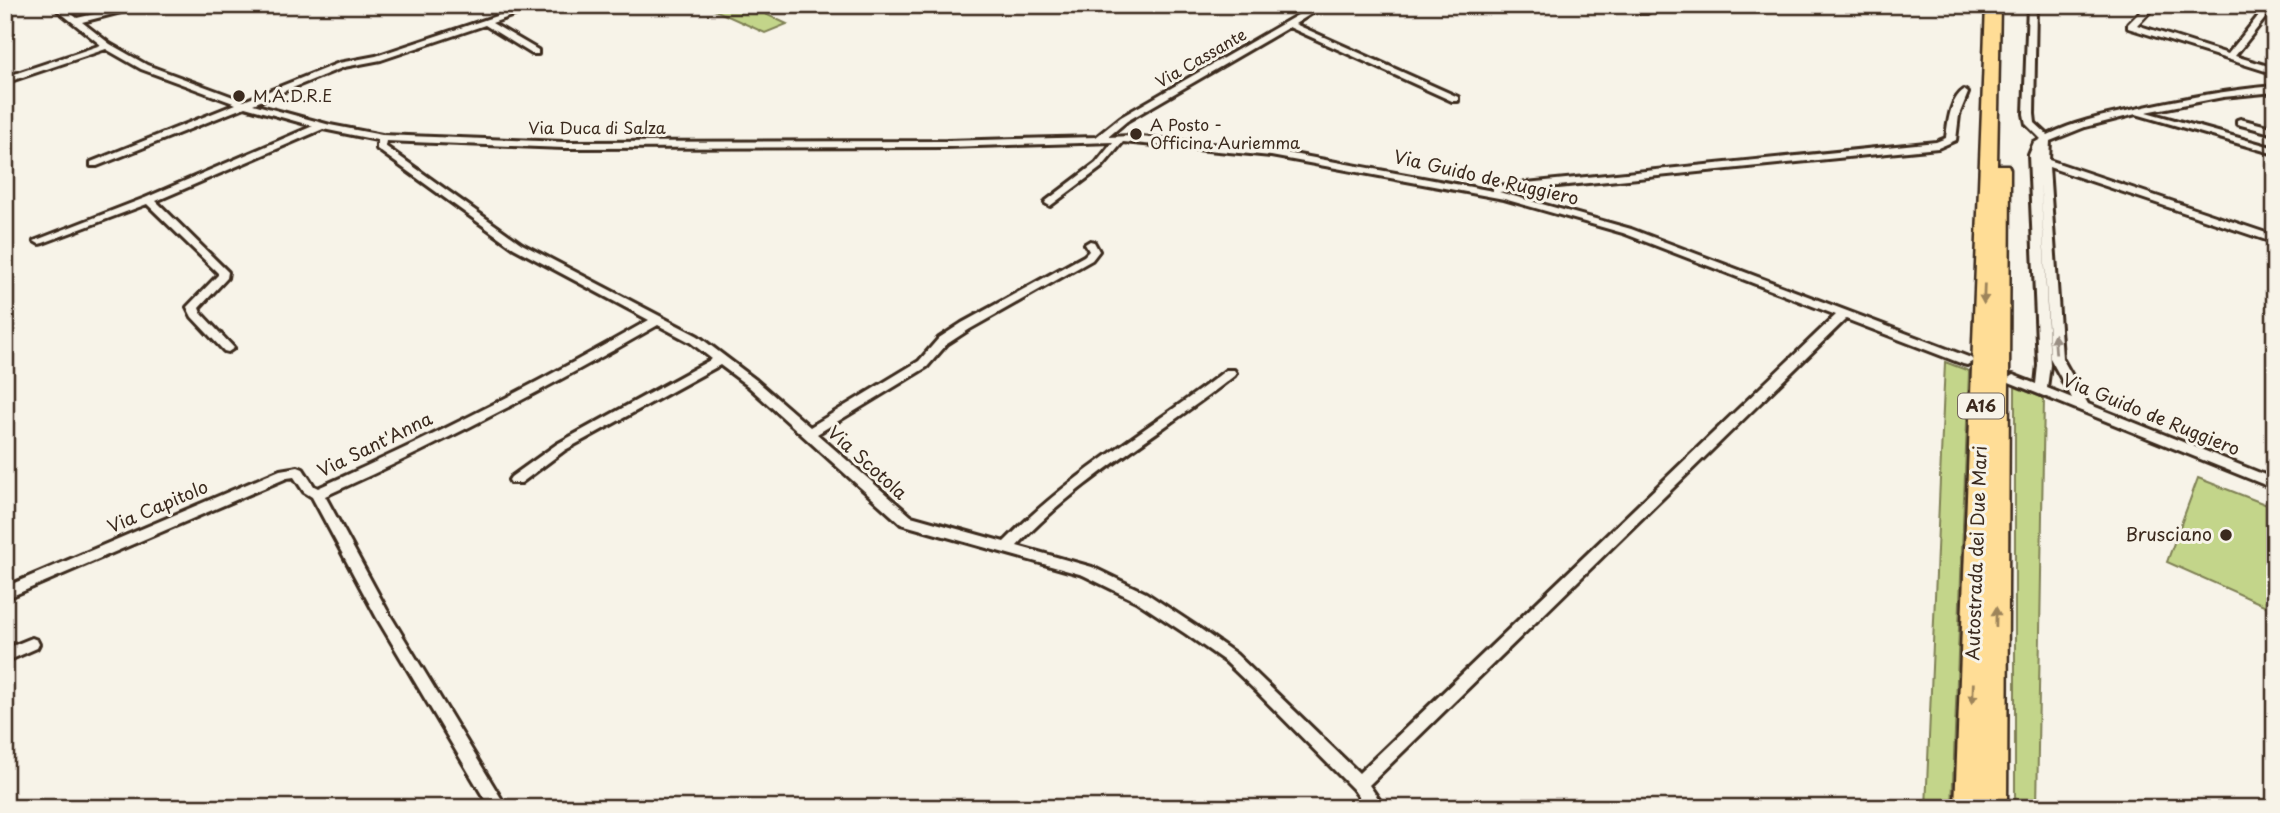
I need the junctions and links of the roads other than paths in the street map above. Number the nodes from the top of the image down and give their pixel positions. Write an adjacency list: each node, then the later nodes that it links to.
1 (55, 5): 12 (street, Via Duca di Salza)
2 (144, 5): 12 (street)
3 (538, 5): 13 (street)
4 (1321, 5): 14 (street, Via Cassante)
5 (1655, 5): 11 (street)
6 (1993, 5): 64 (highway, Autostrada dei Due Mari / A16, one-way to 64)
7 (2004, 5): 65 (highway, Autostrada dei Due Mari / A16, one-way to 7)
8 (2032, 5): 29 (street)
9 (2152, 5): 17 (street)
10 (2254, 5): 17 (street)
11 (1644, 11)
12 (76, 21): 15 (street, Via Duca di Salza)
13 (485, 22): 16 (street); 23 (street)
14 (1289, 24): 22 (street); 30 (street, Via Cassante)
15 (107, 46): 19 (street); 23 (street, Via Duca di Salza)
16 (535, 52)
17 (2230, 57): 18 (street)
18 (2275, 71)
19 (5, 80)
20 (2275, 89): 24 (street)
21 (1964, 93): 36 (street)
22 (1455, 99)
23 (244, 104): 26 (street, Via Duca di Salza); 35 (street)
24 (2140, 113): 29 (street); 33 (street)
25 (2241, 122): 27 (street)
26 (323, 126): 28 (street, Via Duca di Salza); 38 (street)
27 (2275, 131)
28 (382, 138): 30 (street, Via Duca di Salza); 45 (street, Via Scotola)
29 (2046, 138): 34 (street); 51 (street)
30 (1098, 140): 31 (street, Via Duca di Salza)
31 (1120, 140): 32 (street, Via Duca di Salza); 39 (street)
32 (1143, 140): 37 (street, Via Guido de Ruggiero)
33 (2275, 151)
34 (2044, 162): 41 (street); 52 (street, one-way to 34)
35 (94, 164)
36 (1548, 187): 37 (street); 40 (street)
37 (1471, 190): 40 (street, Via Guido de Ruggiero)
38 (149, 200): 42 (street); 46 (street)
39 (1050, 203)
40 (1548, 207): 44 (street, Via Guido de Ruggiero)
41 (2275, 240)
42 (39, 241)
43 (1090, 244): 53 (street)
44 (1843, 315): 48 (street, Via Guido de Ruggiero); 61 (street)
45 (659, 319): 47 (street, Via Scotola); 56 (street, Via Sant'Anna)
46 (228, 348)
47 (721, 359): 53 (street, Via Scotola); 54 (street)
48 (1967, 361)
49 (1230, 373): 57 (street)
50 (2013, 379): 51 (street, Via Guido de Ruggiero)
51 (2041, 389): 52 (street, Via Guido de Ruggiero)
52 (2082, 405): 55 (street, Via Guido de Ruggiero)
53 (808, 434): 57 (street, Via Scotola)
54 (516, 480)
55 (2275, 484)
56 (317, 494): 58 (street, Via Capitolo); 62 (street, Via Sant'Anna)
57 (1008, 547): 61 (street, Via Scotola)
58 (5, 593)
59 (32, 644): 60 (street)
60 (5, 656)
61 (1359, 784): 63 (street, Via Scotola)
62 (499, 808)
63 (1377, 808)
64 (1969, 808)
65 (1993, 808)

